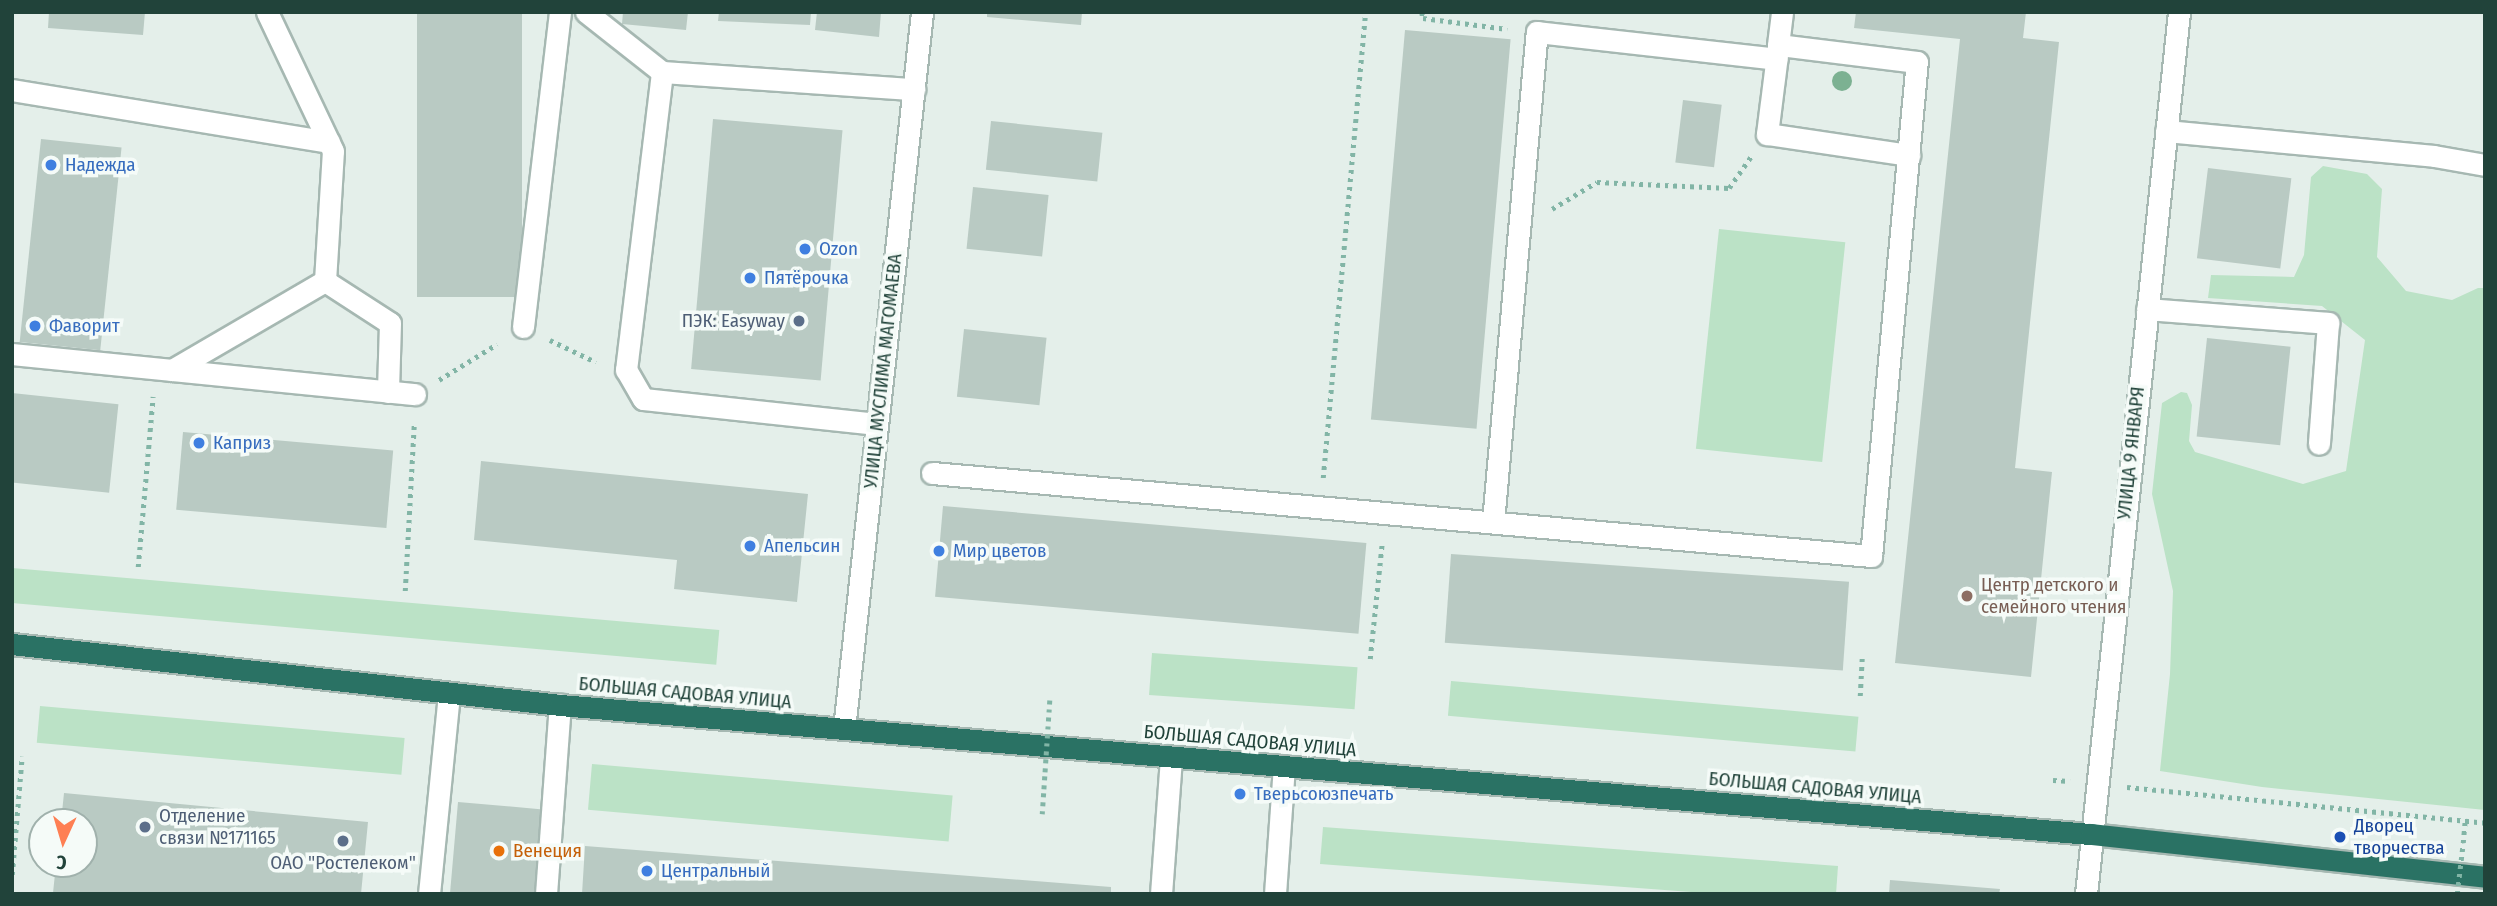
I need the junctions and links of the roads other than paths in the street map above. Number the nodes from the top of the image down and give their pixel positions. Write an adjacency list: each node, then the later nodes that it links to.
1 (267, 12): 12 (street)
2 (560, 12): 17 (street)
3 (586, 12): 8 (street)
4 (922, 12): 9 (street, УЛИЦА МУСЛИМА МАГОМАЕВА)
5 (1782, 12): 7 (street)
6 (2179, 12): 11 (street, УЛИЦА 9 ЯНВАРЯ)
7 (1777, 52): 13 (street); 13 (street); 25 (street)
8 (662, 72): 9 (street); 22 (street)
9 (914, 89): 22 (street, УЛИЦА МУСЛИМА МАГОМАЕВА)
10 (12, 90): 12 (street)
11 (2165, 131): 14 (street); 16 (street, УЛИЦА 9 ЯНВАРЯ)
12 (329, 142): 15 (street)
13 (1909, 155): 25 (street)
14 (2485, 165)
15 (325, 281): 19 (street); 20 (street)
16 (2147, 309): 23 (street); 32 (street, УЛИЦА 9 ЯНВАРЯ)
17 (523, 327)
18 (12, 354): 19 (street)
19 (164, 369): 20 (street)
20 (388, 392): 21 (street)
21 (415, 394)
22 (877, 424): 29 (street, УЛИЦА МУСЛИМА МАГОМАЕВА)
23 (2319, 444)
24 (932, 473): 25 (street)
25 (1493, 522)
26 (12, 645): 27 (highway, БОЛЬШАЯ САДОВАЯ УЛИЦА)
27 (449, 694): 28 (highway, БОЛЬШАЯ САДОВАЯ УЛИЦА); 34 (street)
28 (560, 705): 29 (highway, БОЛЬШАЯ САДОВАЯ УЛИЦА); 35 (street)
29 (844, 730): 30 (highway, БОЛЬШАЯ САДОВАЯ УЛИЦА)
30 (1171, 757): 31 (highway, БОЛЬШАЯ САДОВАЯ УЛИЦА); 36 (street)
31 (1284, 766): 32 (highway, БОЛЬШАЯ САДОВАЯ УЛИЦА); 37 (street)
32 (2091, 834): 33 (highway, БОЛЬШАЯ САДОВАЯ УЛИЦА); 38 (street, УЛИЦА 9 ЯНВАРЯ)
33 (2485, 877)
34 (429, 894)
35 (546, 894)
36 (1161, 894)
37 (1275, 894)
38 (2086, 894)

